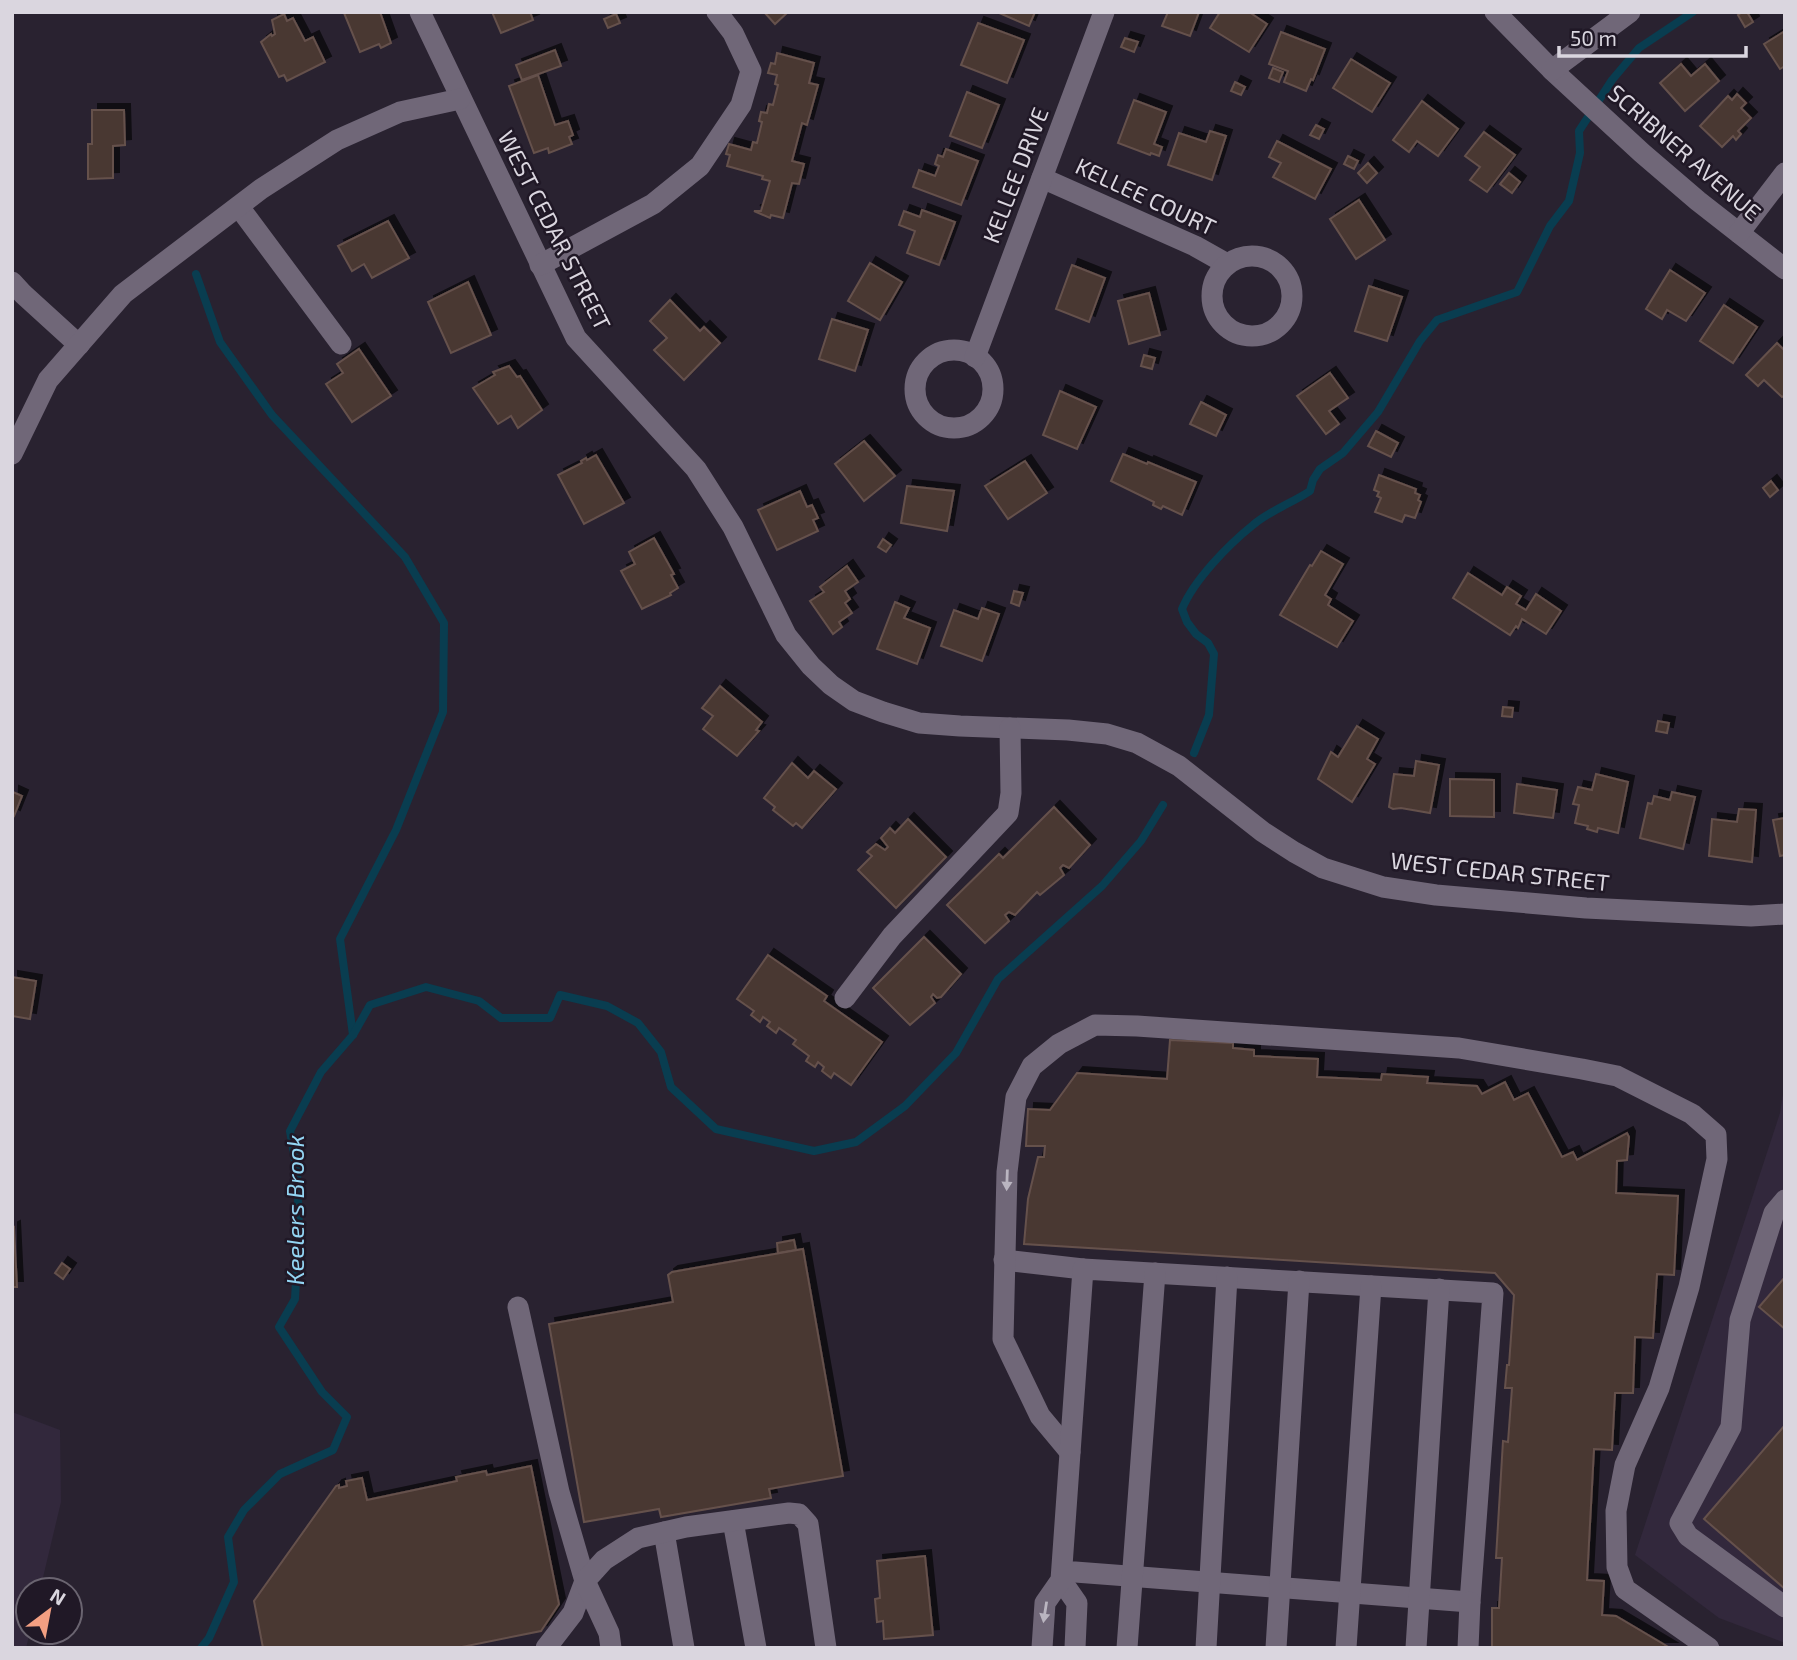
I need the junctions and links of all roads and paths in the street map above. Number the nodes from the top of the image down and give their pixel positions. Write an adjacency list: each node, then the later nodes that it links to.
1 (420, 12): 7 (street, WEST CEDAR STREET)
2 (717, 12): 13 (street)
3 (1104, 12): 9 (street, KELLEE DRIVE)
4 (1495, 12): 6 (street, SCRIBNER AVENUE)
5 (1630, 12): 6 (street)
6 (1552, 71): 11 (street, SCRIBNER AVENUE)
7 (460, 99): 10 (street); 13 (street, WEST CEDAR STREET)
8 (1785, 173): 11 (street)
9 (1042, 178): 12 (street, KELLEE COURT); 18 (street, KELLEE DRIVE)
10 (239, 207): 16 (street); 17 (street)
11 (1739, 233): 14 (street, SCRIBNER AVENUE)
12 (1227, 264)
13 (540, 265): 20 (street, WEST CEDAR STREET)
14 (1785, 269)
15 (12, 282): 17 (street)
16 (341, 344)
17 (79, 345): 19 (street)
18 (975, 357)
19 (12, 454)
20 (1010, 728): 21 (street, WEST CEDAR STREET); 22 (street)
21 (1785, 914)
22 (845, 998)
23 (1785, 1200): 43 (street)
24 (1005, 1252): 25 (street); 32 (street); 57 (street, one-way to 24)
25 (1083, 1269): 26 (street); 32 (street)
26 (1155, 1273): 27 (street); 36 (street)
27 (1227, 1277): 28 (street); 38 (street)
28 (1299, 1281): 29 (street); 39 (street)
29 (1371, 1286): 30 (street); 40 (street)
30 (1439, 1289): 41 (street); 42 (street)
31 (518, 1307): 37 (street)
32 (1070, 1452): 35 (street)
33 (733, 1521): 34 (street); 47 (street); 48 (street)
34 (664, 1532): 37 (street); 46 (street)
35 (1061, 1575): 36 (street); 49 (street, one-way to 49); 50 (street)
36 (1132, 1576): 38 (street); 51 (street)
37 (584, 1581): 44 (street); 45 (street)
38 (1209, 1582): 39 (street); 52 (street)
39 (1280, 1588): 40 (street); 53 (street)
40 (1350, 1593): 41 (street); 54 (street)
41 (1419, 1598): 42 (street); 55 (street)
42 (1470, 1602): 56 (street)
43 (1785, 1607)
44 (546, 1648)
45 (611, 1648)
46 (684, 1648)
47 (756, 1648)
48 (825, 1648)
49 (1042, 1648)
50 (1074, 1648)
51 (1127, 1648)
52 (1206, 1648)
53 (1276, 1648)
54 (1346, 1648)
55 (1416, 1648)
56 (1468, 1648)
57 (1709, 1648)

